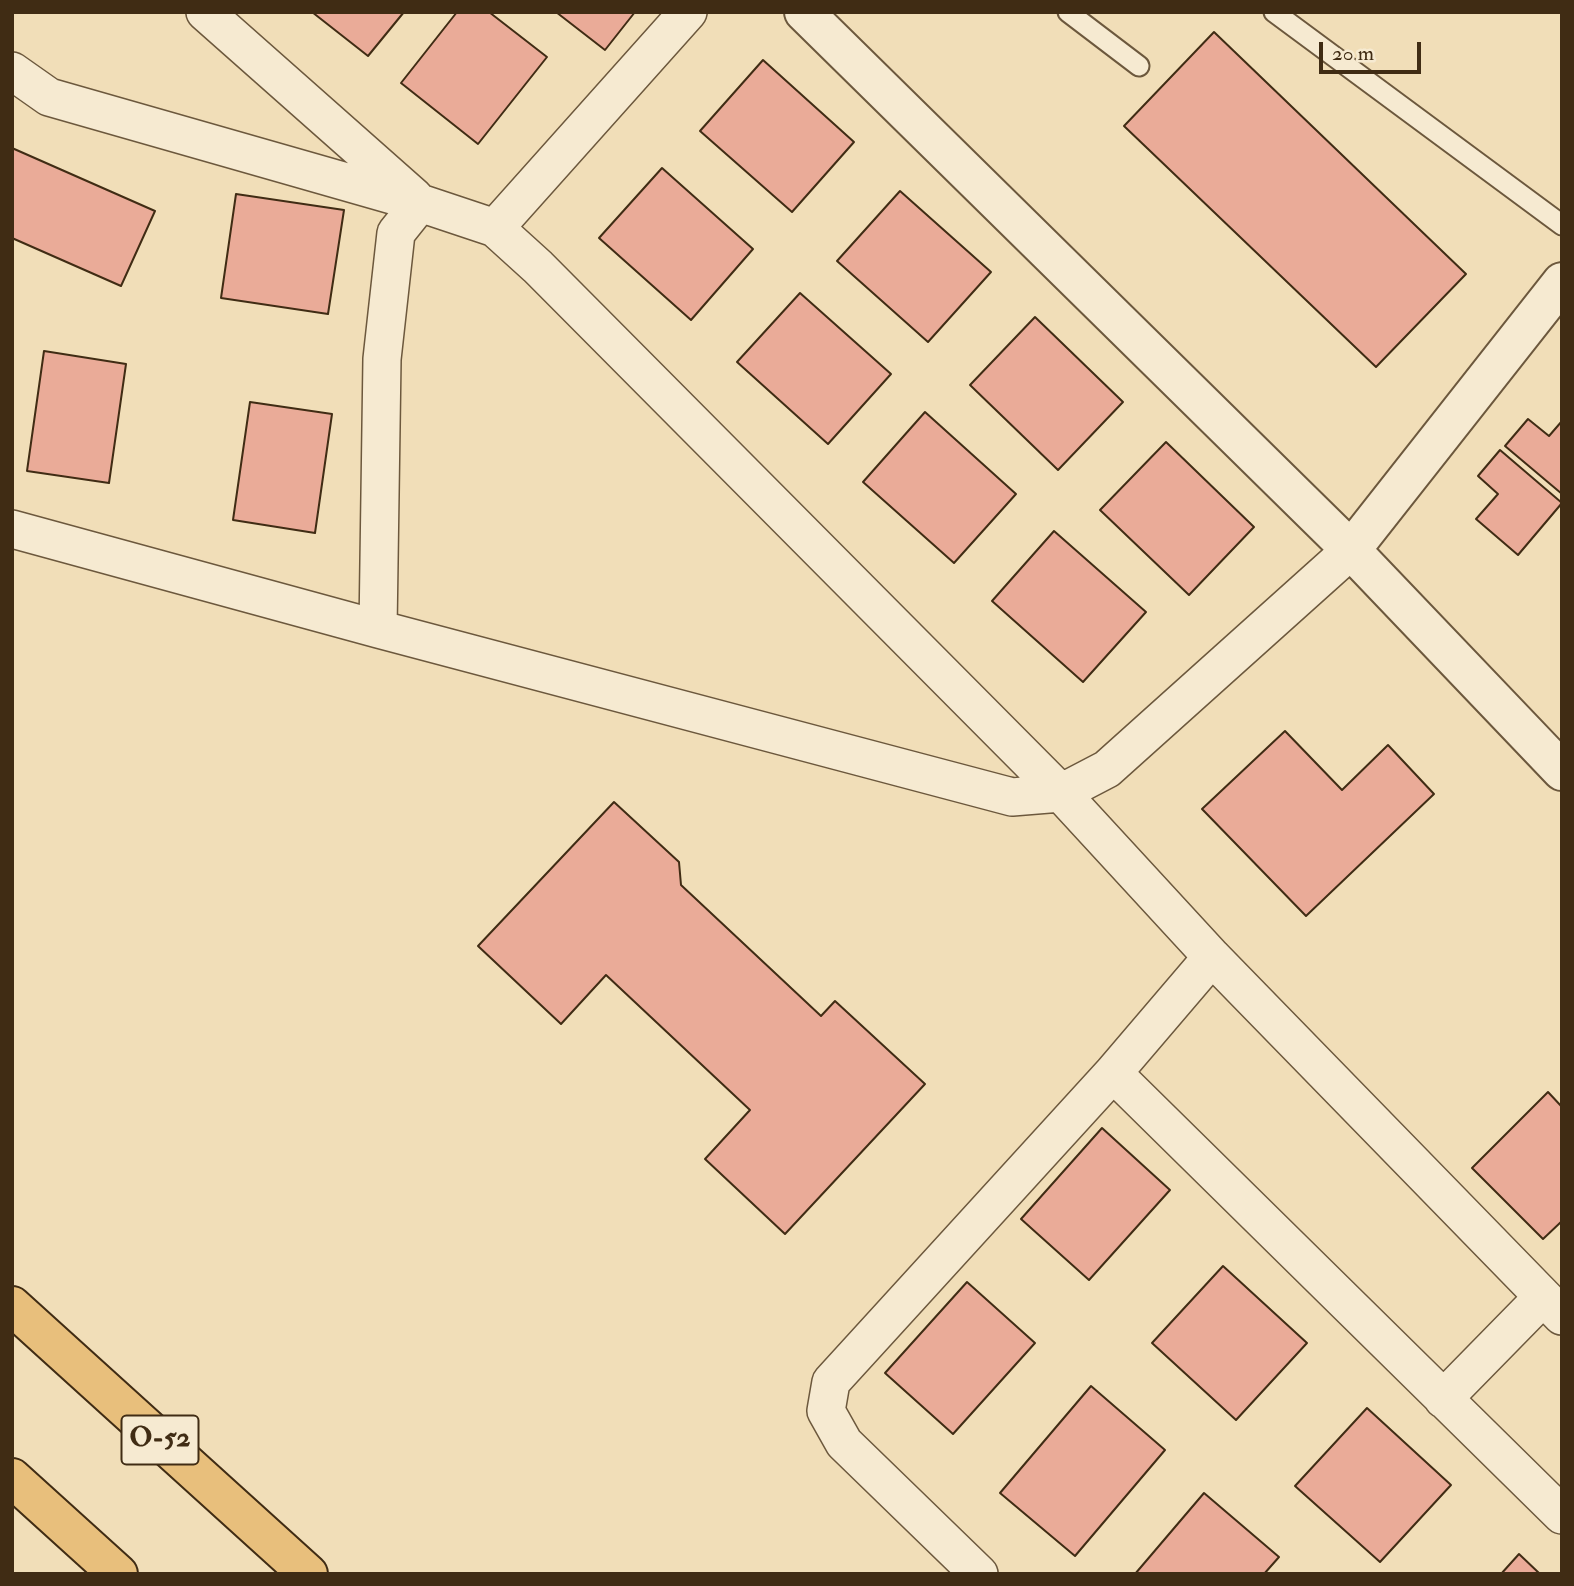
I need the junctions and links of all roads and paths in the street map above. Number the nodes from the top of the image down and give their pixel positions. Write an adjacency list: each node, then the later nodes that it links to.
1 (205, 12): 8 (street)
2 (688, 12): 10 (street)
3 (804, 12): 13 (street)
4 (1069, 12): 6 (lane)
5 (1275, 12): 9 (lane)
6 (1139, 66)
7 (12, 71): 8 (street)
8 (420, 203): 10 (street); 14 (street)
9 (1562, 225)
10 (495, 228): 16 (street)
11 (1562, 282): 13 (street)
12 (12, 529): 14 (street)
13 (1351, 550): 15 (street); 16 (street)
14 (378, 629): 16 (street)
15 (1559, 762)
16 (1061, 793): 17 (street)
17 (1212, 957): 18 (street); 20 (street)
18 (1113, 1073): 21 (street); 26 (street)
19 (12, 1306): 25 (highway, O-52)
20 (1552, 1306): 21 (street)
21 (1443, 1399): 23 (street)
22 (12, 1478): 24 (highway)
23 (1562, 1515)
24 (118, 1574)
25 (308, 1574)
26 (978, 1574)

